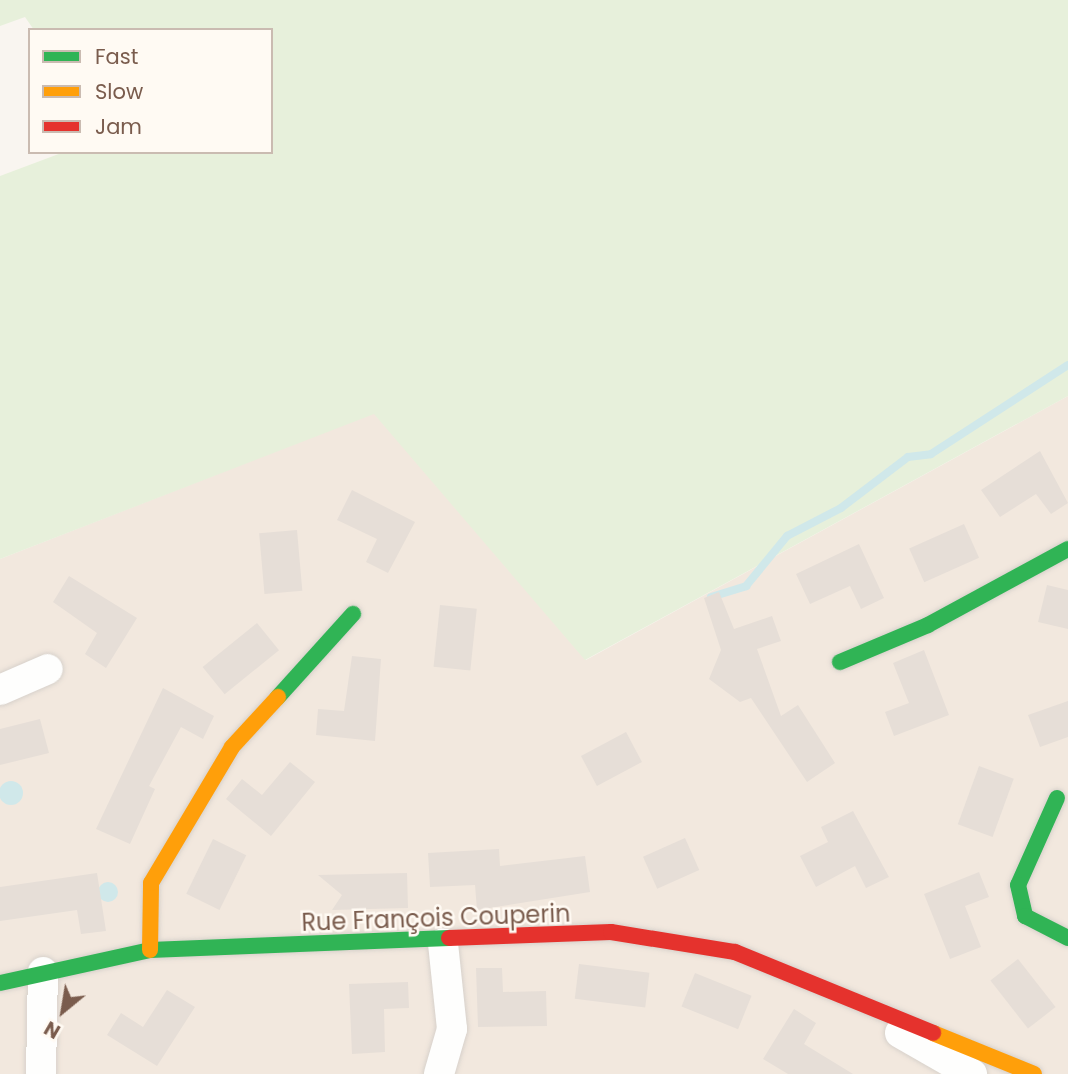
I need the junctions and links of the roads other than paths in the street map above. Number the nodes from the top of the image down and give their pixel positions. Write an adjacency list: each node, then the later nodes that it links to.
1 (1068, 549): 3 (street)
2 (353, 614): 9 (street)
3 (840, 662)
4 (48, 669): 5 (street)
5 (0, 690)
6 (1057, 797): 7 (street)
7 (1068, 938)
8 (443, 943): 9 (street, Rue François Couperin); 12 (street, Rue François Couperin); 16 (street)
9 (150, 950): 10 (street, Rue François Couperin)
10 (43, 972): 11 (street, Rue François Couperin); 15 (street)
11 (0, 983)
12 (864, 1010): 13 (street, Rue François Couperin); 14 (street)
13 (1023, 1070): 14 (street)
14 (963, 1072)
15 (41, 1074)
16 (439, 1074)

